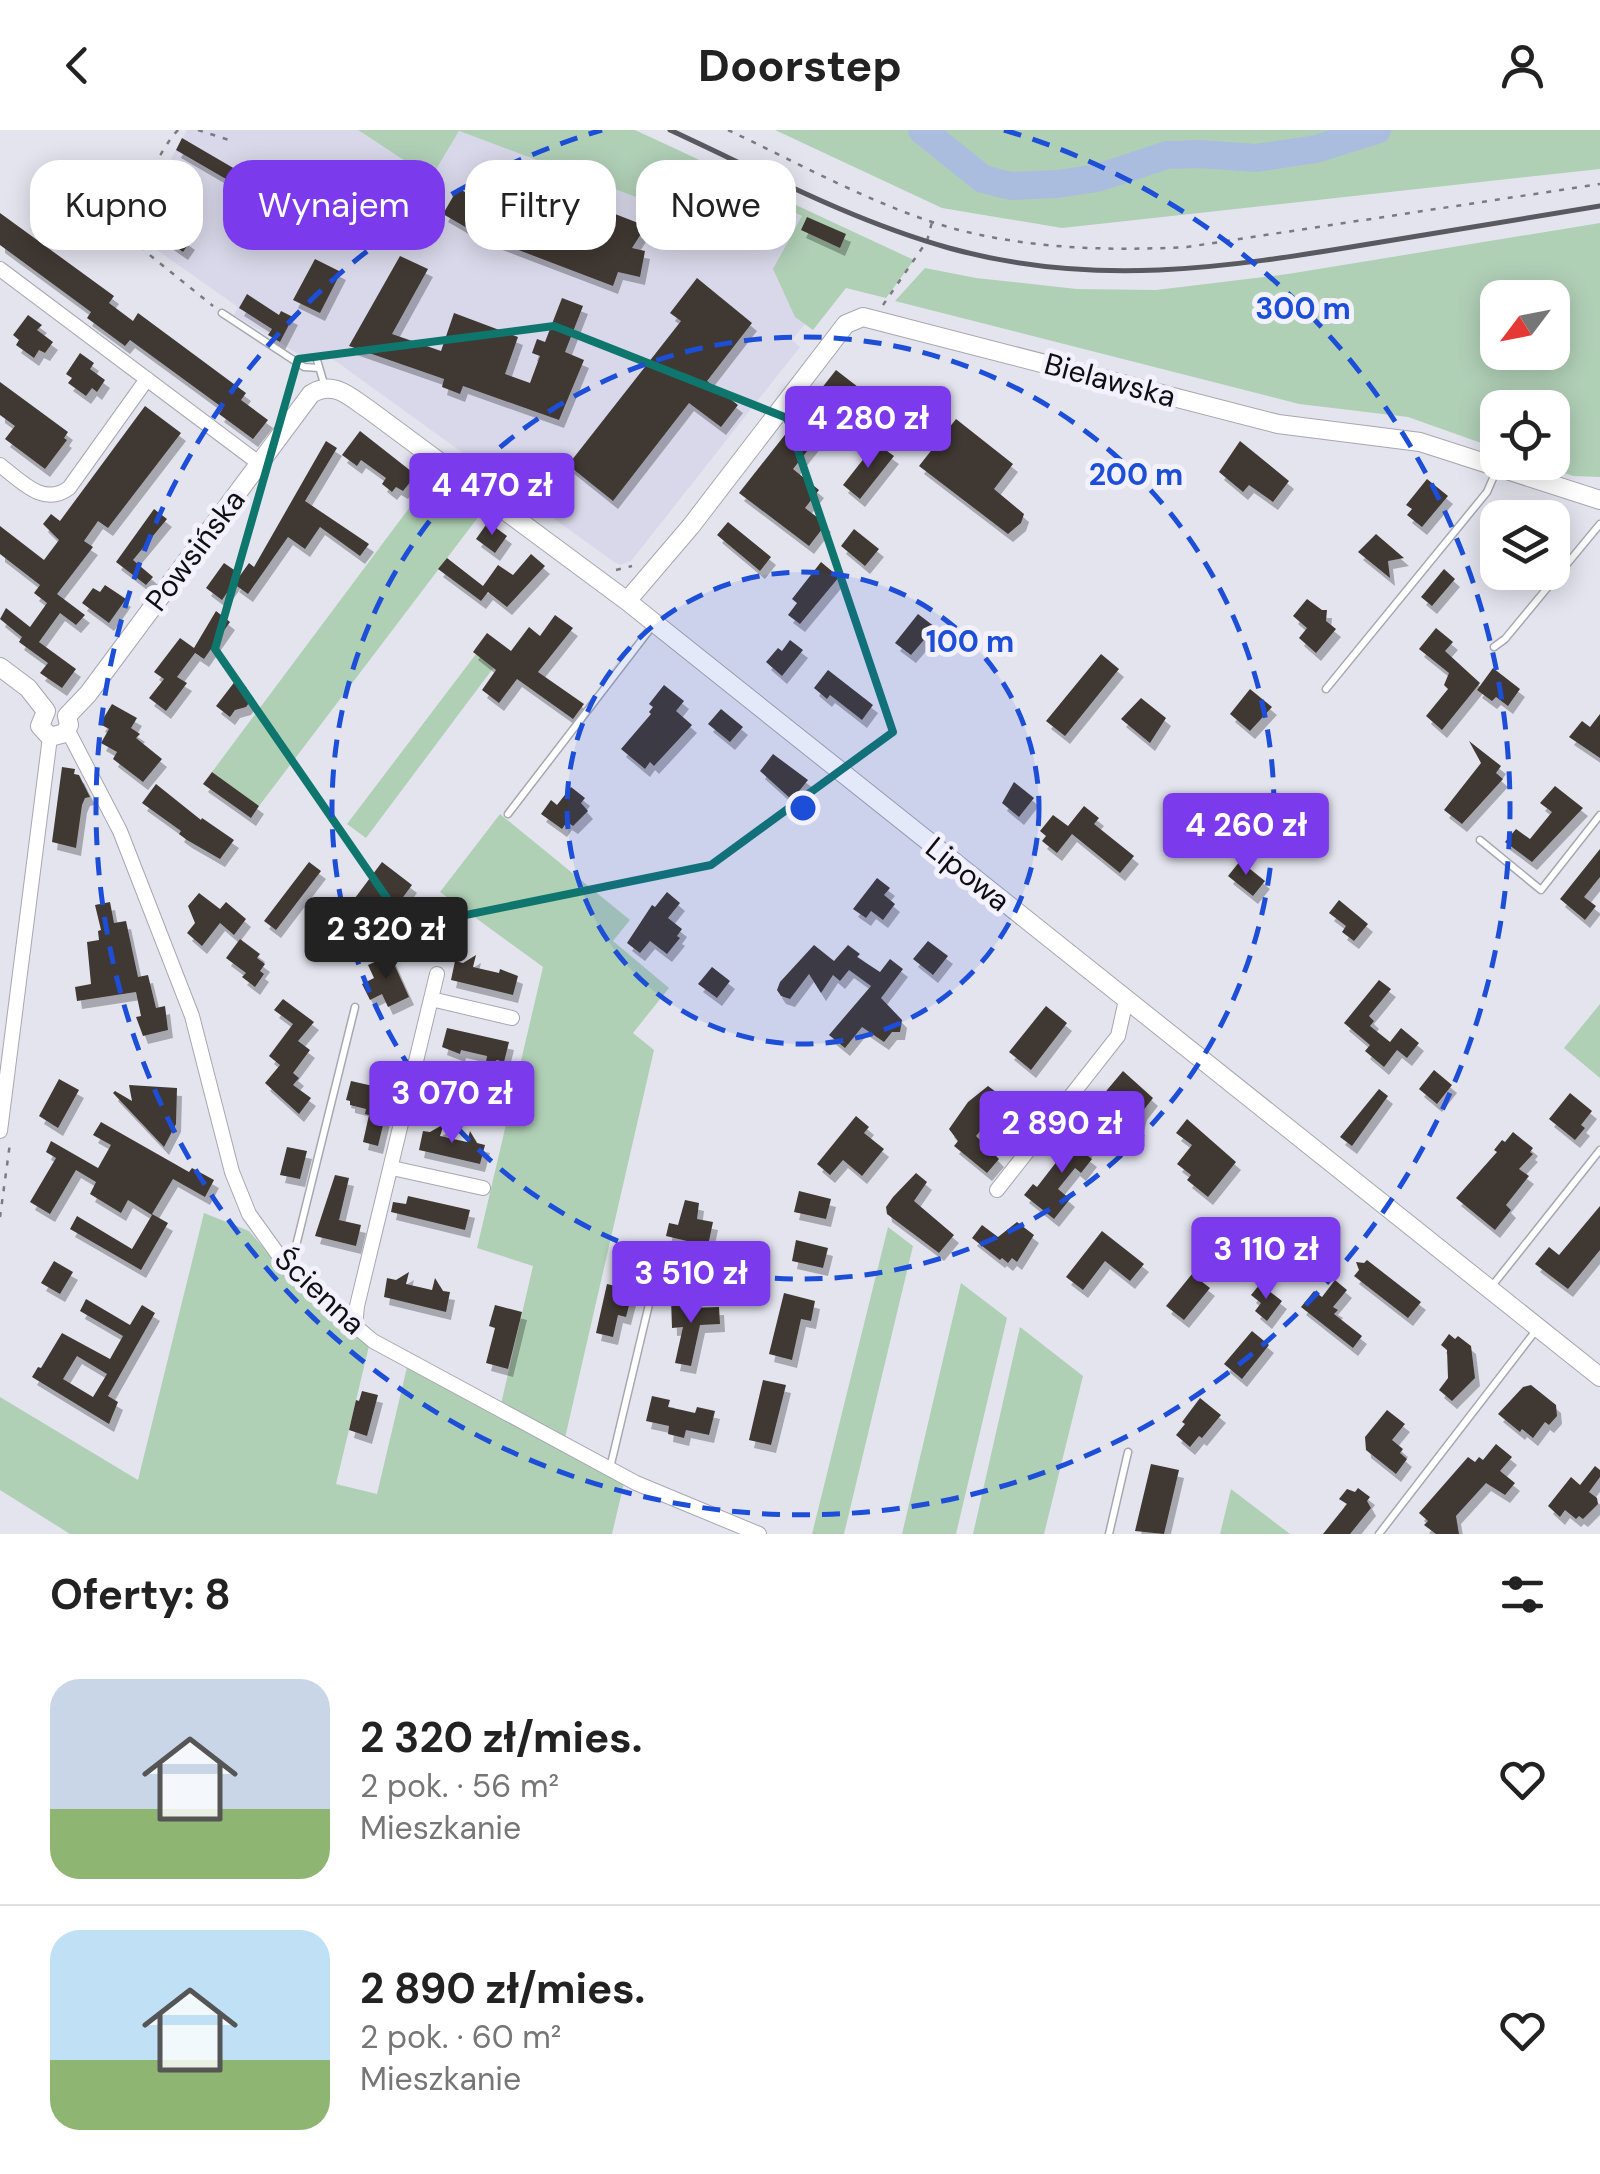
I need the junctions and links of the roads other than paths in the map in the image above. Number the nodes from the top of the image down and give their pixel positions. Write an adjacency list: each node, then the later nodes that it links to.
1 (0, 268): 3 (street)
2 (222, 313): 4 (lane)
3 (147, 379): 6 (street); 7 (street)
4 (326, 387): 6 (street, Powsińska); 12 (street, Lipowa)
5 (1480, 462): 12 (street, Bielawska)
6 (260, 464): 17 (street, Powsińska)
7 (0, 465)
8 (1492, 480): 16 (lane)
9 (1536, 480): 10 (street, Bielawska)
10 (1600, 500)
11 (1600, 524): 14 (lane)
12 (628, 600): 13 (street, Lipowa)
13 (655, 623): 18 (lane); 23 (street, Lipowa)
14 (1494, 647)
15 (0, 667): 17 (street)
16 (1326, 688)
17 (61, 727): 26 (street); 31 (street, Ścienna)
18 (508, 814)
19 (1600, 815): 20 (lane)
20 (1480, 840)
21 (437, 974): 22 (street)
22 (431, 1000): 25 (street); 28 (street)
23 (1126, 1000): 30 (street); 33 (street, Lipowa)
24 (355, 1007): 31 (lane)
25 (512, 1018)
26 (0, 1131)
27 (1600, 1150): 33 (lane)
28 (392, 1168): 29 (street); 34 (street)
29 (483, 1188)
30 (998, 1190)
31 (290, 1271): 34 (street, Ścienna)
32 (656, 1274): 38 (lane)
33 (1489, 1290): 35 (street, Lipowa)
34 (355, 1327): 38 (street, Ścienna)
35 (1538, 1328): 36 (street, Lipowa); 41 (lane)
36 (1600, 1377)
37 (1128, 1452): 40 (lane)
38 (610, 1469): 39 (street, Ścienna)
39 (759, 1534)
40 (1109, 1534)
41 (1379, 1534)

